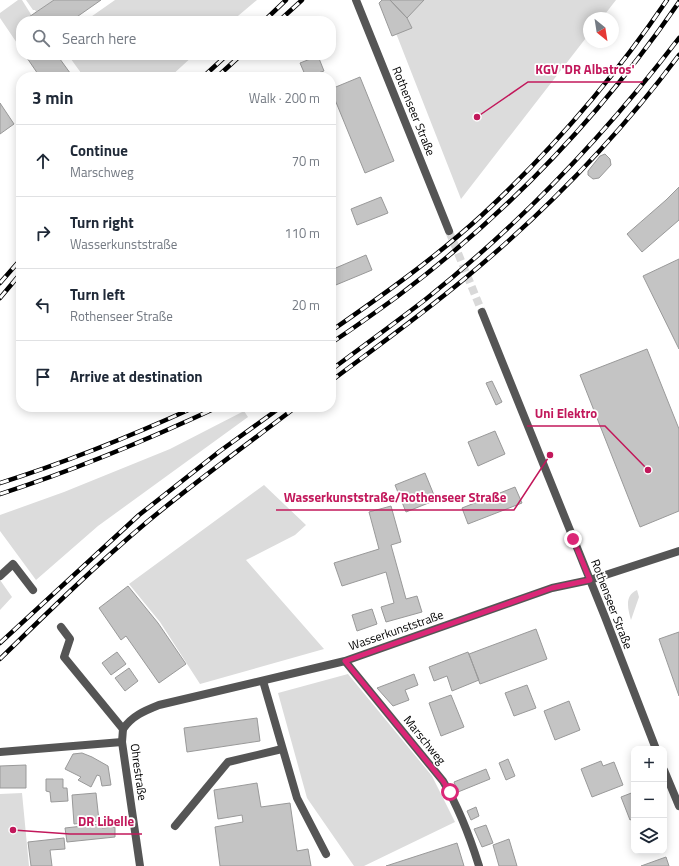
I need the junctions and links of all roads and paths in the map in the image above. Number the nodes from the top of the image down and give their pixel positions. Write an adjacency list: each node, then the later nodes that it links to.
1 (356, 0): 2 (street, Rothenseer Straße)
2 (449, 231)
3 (482, 312): 6 (street, Rothenseer Straße)
4 (679, 551): 6 (street, Wasserkunststraße)
5 (0, 576): 7 (street)
6 (590, 580): 9 (street, Wasserkunststraße); 13 (street, Rothenseer Straße)
7 (33, 590)
8 (61, 627): 11 (street)
9 (345, 661): 10 (street, Wasserkunststraße); 21 (street, Marschweg)
10 (263, 681): 11 (street, Wasserkunststraße); 14 (street)
11 (123, 729): 12 (street, Ohrestraße)
12 (122, 742): 15 (street); 20 (street, Ohrestraße)
13 (655, 746)
14 (282, 749): 18 (street); 19 (street)
15 (0, 752)
16 (667, 777): 17 (street)
17 (679, 806)
18 (175, 826)
19 (326, 854)
20 (140, 866)
21 (480, 866)

